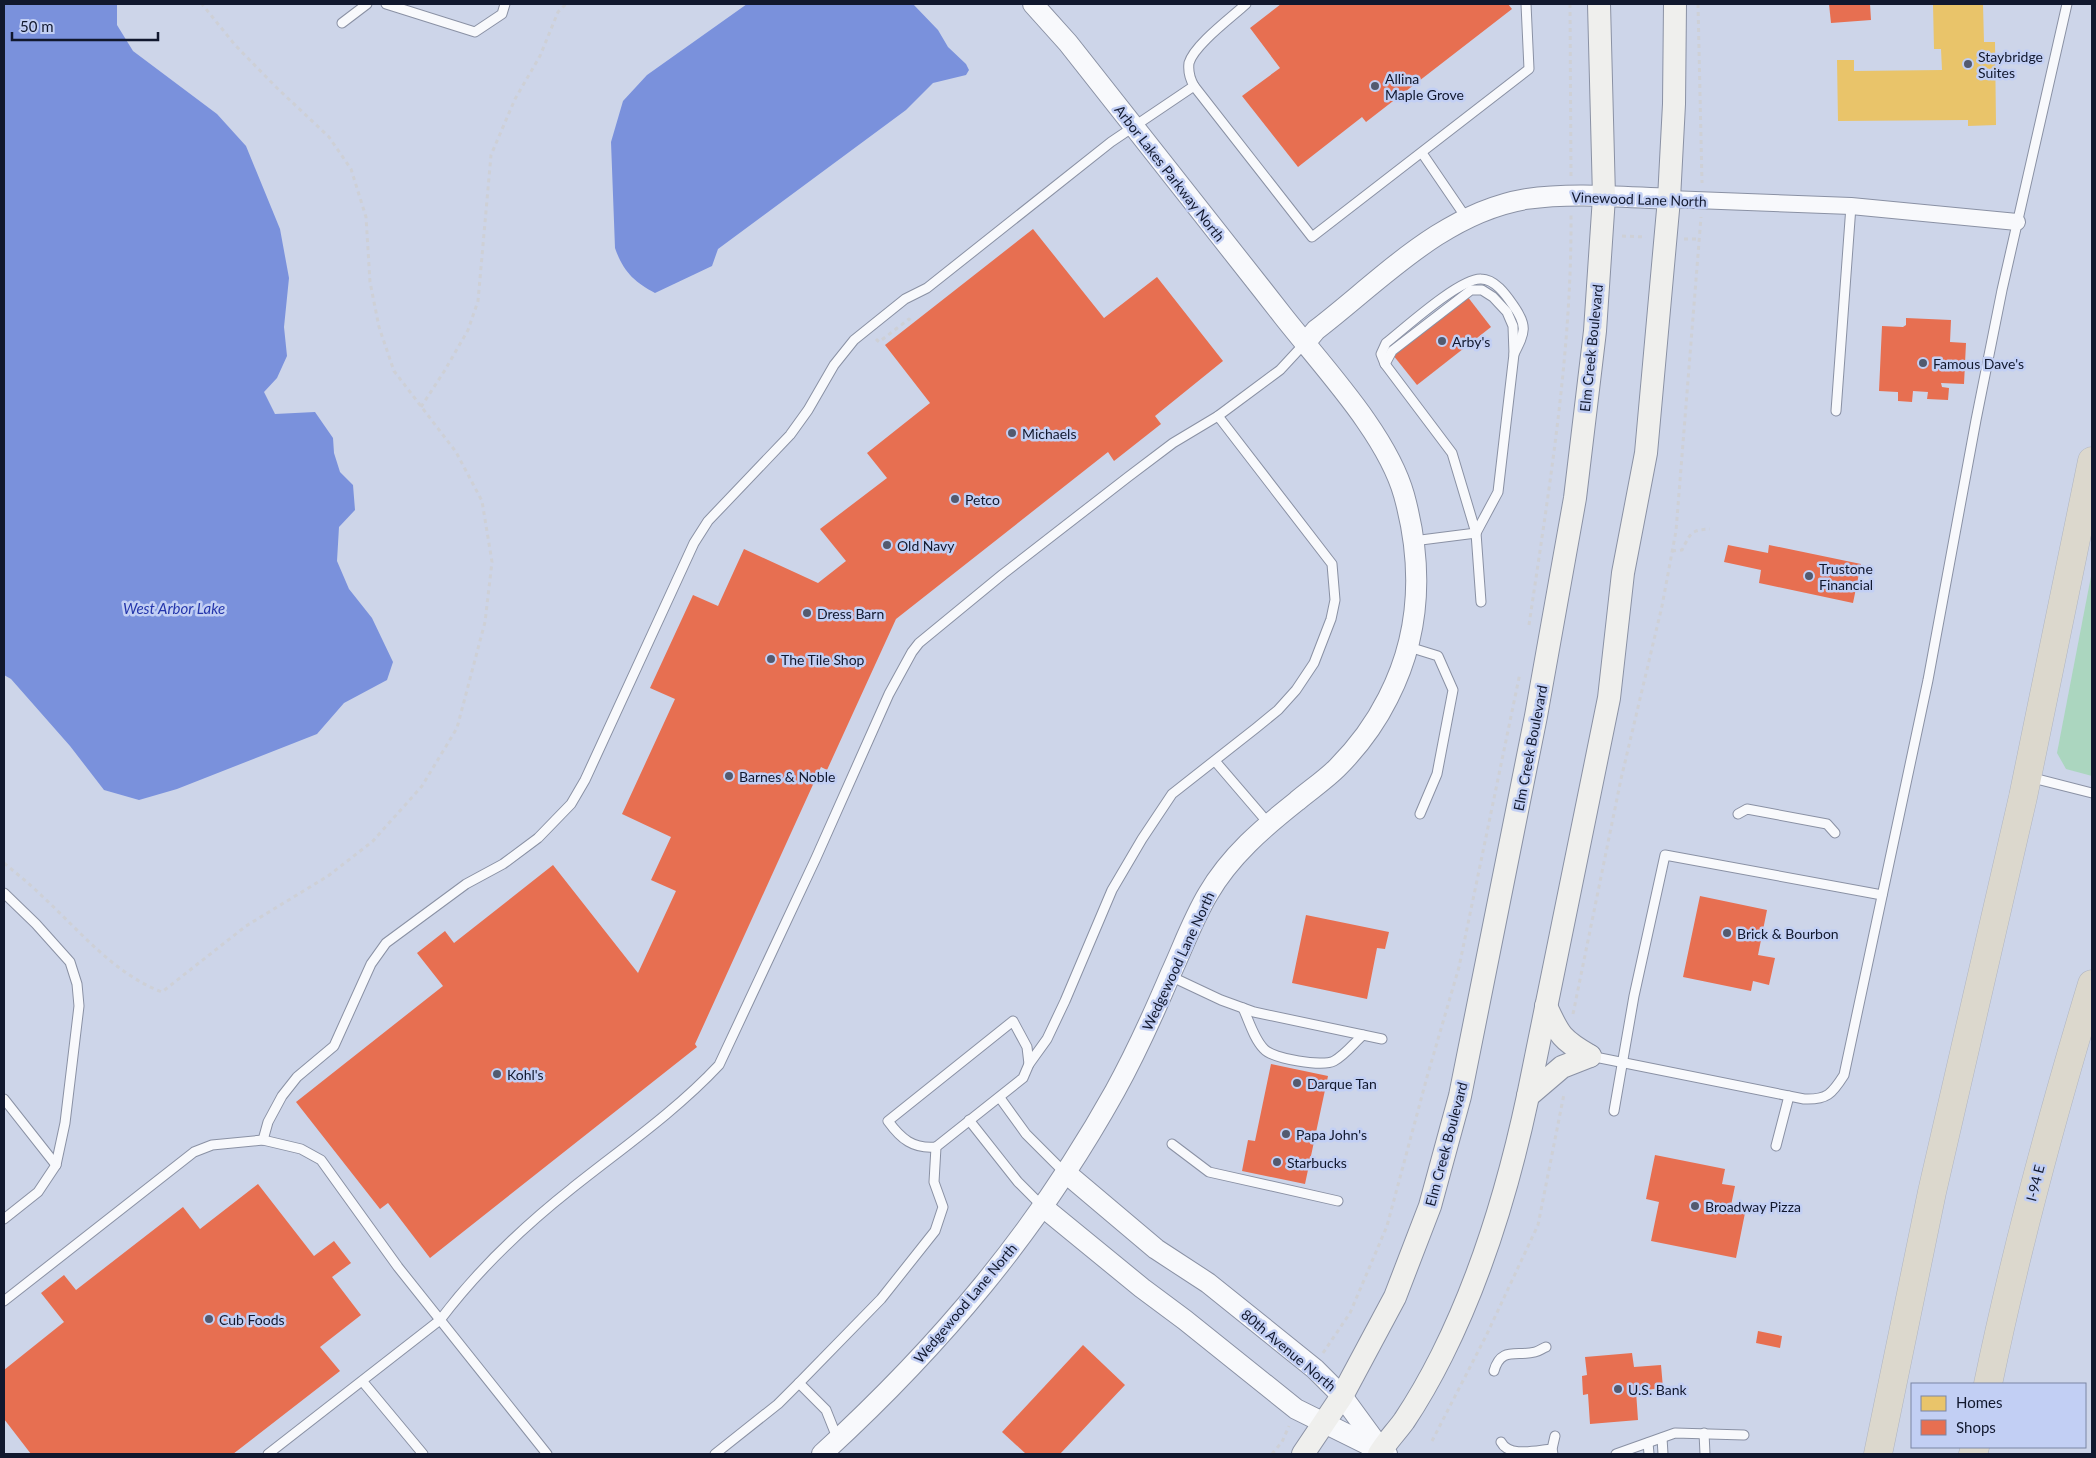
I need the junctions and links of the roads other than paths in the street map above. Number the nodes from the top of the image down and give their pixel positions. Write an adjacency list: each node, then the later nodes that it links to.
1 (366, 4): 10 (lane)
2 (386, 4): 3 (lane)
3 (505, 4)
4 (1033, 4): 12 (street, Arbor Lakes Parkway North)
5 (1246, 4): 11 (lane)
6 (1526, 4): 13 (lane)
7 (1599, 4): 14 (main road, Elm Creek Boulevard)
8 (1675, 4): 15 (main road)
9 (2067, 4): 18 (lane)
10 (342, 23)
11 (1194, 86): 12 (lane); 13 (lane)
12 (1134, 127): 19 (street, Arbor Lakes Parkway North); 51 (lane)
13 (1422, 154): 17 (lane)
14 (1604, 197): 15 (street, Vinewood Lane North); 17 (street, Vinewood Lane North); 67 (main road, Elm Creek Boulevard)
15 (1670, 199): 16 (street, Vinewood Lane North); 38 (main road)
16 (1851, 206): 18 (street, Vinewood Lane North); 20 (lane)
17 (1467, 220): 19 (street, Vinewood Lane North)
18 (2017, 222): 35 (lane)
19 (1305, 343): 21 (lane); 24 (street, Wedgewood Lane North)
20 (1836, 411)
21 (1218, 416): 27 (lane); 61 (lane)
22 (2092, 462): 28 (highway)
23 (1476, 533): 23 (lane); 24 (lane); 25 (lane)
24 (1413, 541): 26 (street, Wedgewood Lane North)
25 (1481, 602)
26 (1409, 647): 30 (lane); 32 (street, Wedgewood Lane North)
27 (1215, 761): 32 (lane); 43 (lane)
28 (2027, 777): 29 (lane); 89 (highway)
29 (2092, 793)
30 (1420, 814)
31 (1738, 814): 33 (lane)
32 (1268, 824): 36 (street, Wedgewood Lane North)
33 (1835, 833)
34 (4, 893): 55 (lane)
35 (1882, 895): 44 (lane); 46 (lane)
36 (1170, 976): 39 (lane); 56 (street, Wedgewood Lane North)
37 (2092, 984): 66 (highway, I-94 E)
38 (1546, 1006): 42 (main road); 45 (main road)
39 (1242, 1008): 40 (lane); 40 (lane)
40 (1363, 1035): 41 (lane)
41 (1382, 1039)
42 (1590, 1056): 44 (lane); 45 (main road)
43 (1029, 1064): 47 (lane); 54 (lane)
44 (1623, 1064): 46 (lane); 49 (lane)
45 (1528, 1096): 78 (main road)
46 (1789, 1096): 53 (lane)
47 (1000, 1098): 50 (lane); 56 (lane)
48 (4, 1099): 55 (lane)
49 (1614, 1111)
50 (969, 1120): 54 (lane); 58 (lane)
51 (263, 1140): 60 (lane); 61 (lane)
52 (1172, 1144): 57 (lane)
53 (1776, 1146)
54 (936, 1147): 65 (lane)
55 (56, 1165): 59 (lane)
56 (1066, 1173): 58 (street, Wedgewood Lane North); 67 (street, 80th Avenue North)
57 (1338, 1201)
58 (1043, 1207): 68 (street); 73 (street, Wedgewood Lane North)
59 (4, 1219)
60 (4, 1301)
61 (440, 1320): 64 (lane); 81 (lane)
62 (1546, 1347): 63 (lane)
63 (1494, 1371)
64 (363, 1382): 79 (lane); 80 (lane)
65 (799, 1383): 73 (lane); 82 (lane)
66 (1988, 1383)
67 (1342, 1396): 68 (main road, Elm Creek Boulevard); 78 (street, 80th Avenue North)
68 (1325, 1423): 78 (street); 84 (main road, Elm Creek Boulevard)
69 (1704, 1433): 70 (lane); 72 (lane); 88 (lane)
70 (1744, 1435)
71 (1555, 1436): 77 (lane)
72 (1662, 1438): 75 (lane); 87 (lane)
73 (838, 1440): 83 (street, Wedgewood Lane North)
74 (1501, 1442): 77 (lane)
75 (1648, 1443): 76 (lane); 86 (lane)
76 (1634, 1451): 85 (lane)
77 (1553, 1452)
78 (1382, 1453)
79 (268, 1454)
80 (422, 1454)
81 (547, 1454)
82 (715, 1454)
83 (822, 1454)
84 (1303, 1454)
85 (1618, 1454)
86 (1648, 1454)
87 (1663, 1454)
88 (1705, 1454)
89 (1878, 1454)

